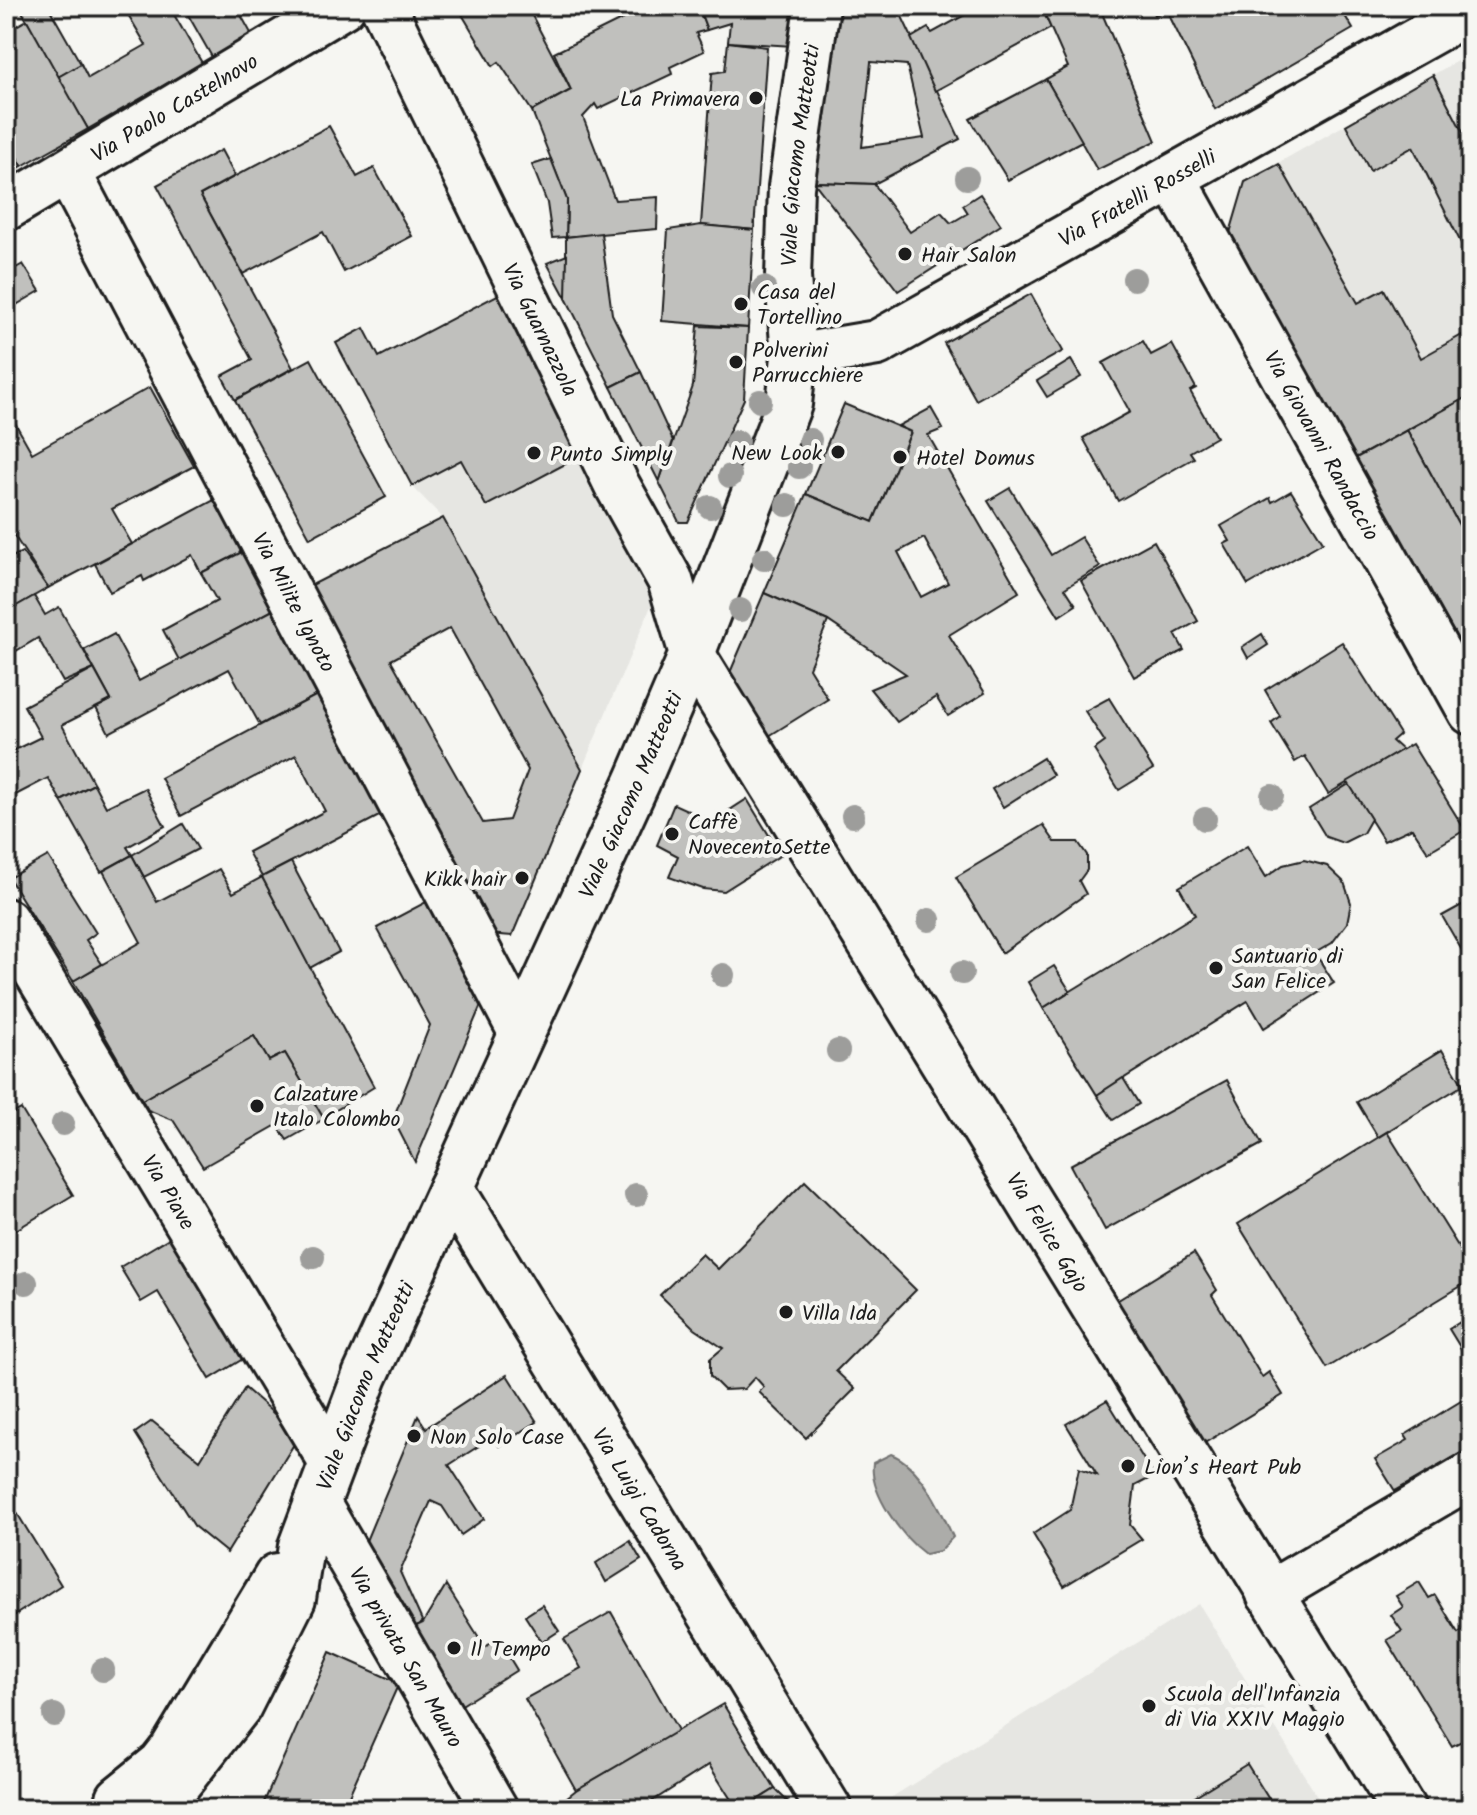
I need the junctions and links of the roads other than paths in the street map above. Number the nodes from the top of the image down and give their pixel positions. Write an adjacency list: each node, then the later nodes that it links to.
1 (343, 6): 5 (street, Via Paolo Castelnovo)
2 (383, 6): 9 (street, Via Guarnazzola)
3 (817, 6): 8 (street, Viale Giacomo Matteotti)
4 (1471, 10): 6 (street, Via Fratelli Rosselli)
5 (68, 172): 7 (street, Via Paolo Castelnovo); 12 (street, Via Milite Ignoto)
6 (1173, 178): 8 (street, Via Fratelli Rosselli); 10 (street, Via Giovanni Randaccio)
7 (6, 208)
8 (794, 357): 9 (street, Viale Giacomo Matteotti)
9 (692, 654): 12 (street, Viale Giacomo Matteotti); 17 (street, Via Felice Gajo)
10 (1471, 712)
11 (6, 921): 14 (street, Via Piave)
12 (521, 1032): 13 (street, Viale Giacomo Matteotti)
13 (451, 1188): 14 (street, Viale Giacomo Matteotti); 20 (street, Via Luigi Cadorna)
14 (332, 1463): 16 (street, Viale Giacomo Matteotti)
15 (1471, 1475): 17 (street)
16 (317, 1503): 18 (street, Viale Giacomo Matteotti); 19 (street, Via privata San Mauro)
17 (1269, 1594): 21 (street, Via Felice Gajo)
18 (127, 1806)
19 (495, 1809)
20 (829, 1809)
21 (1403, 1809)

